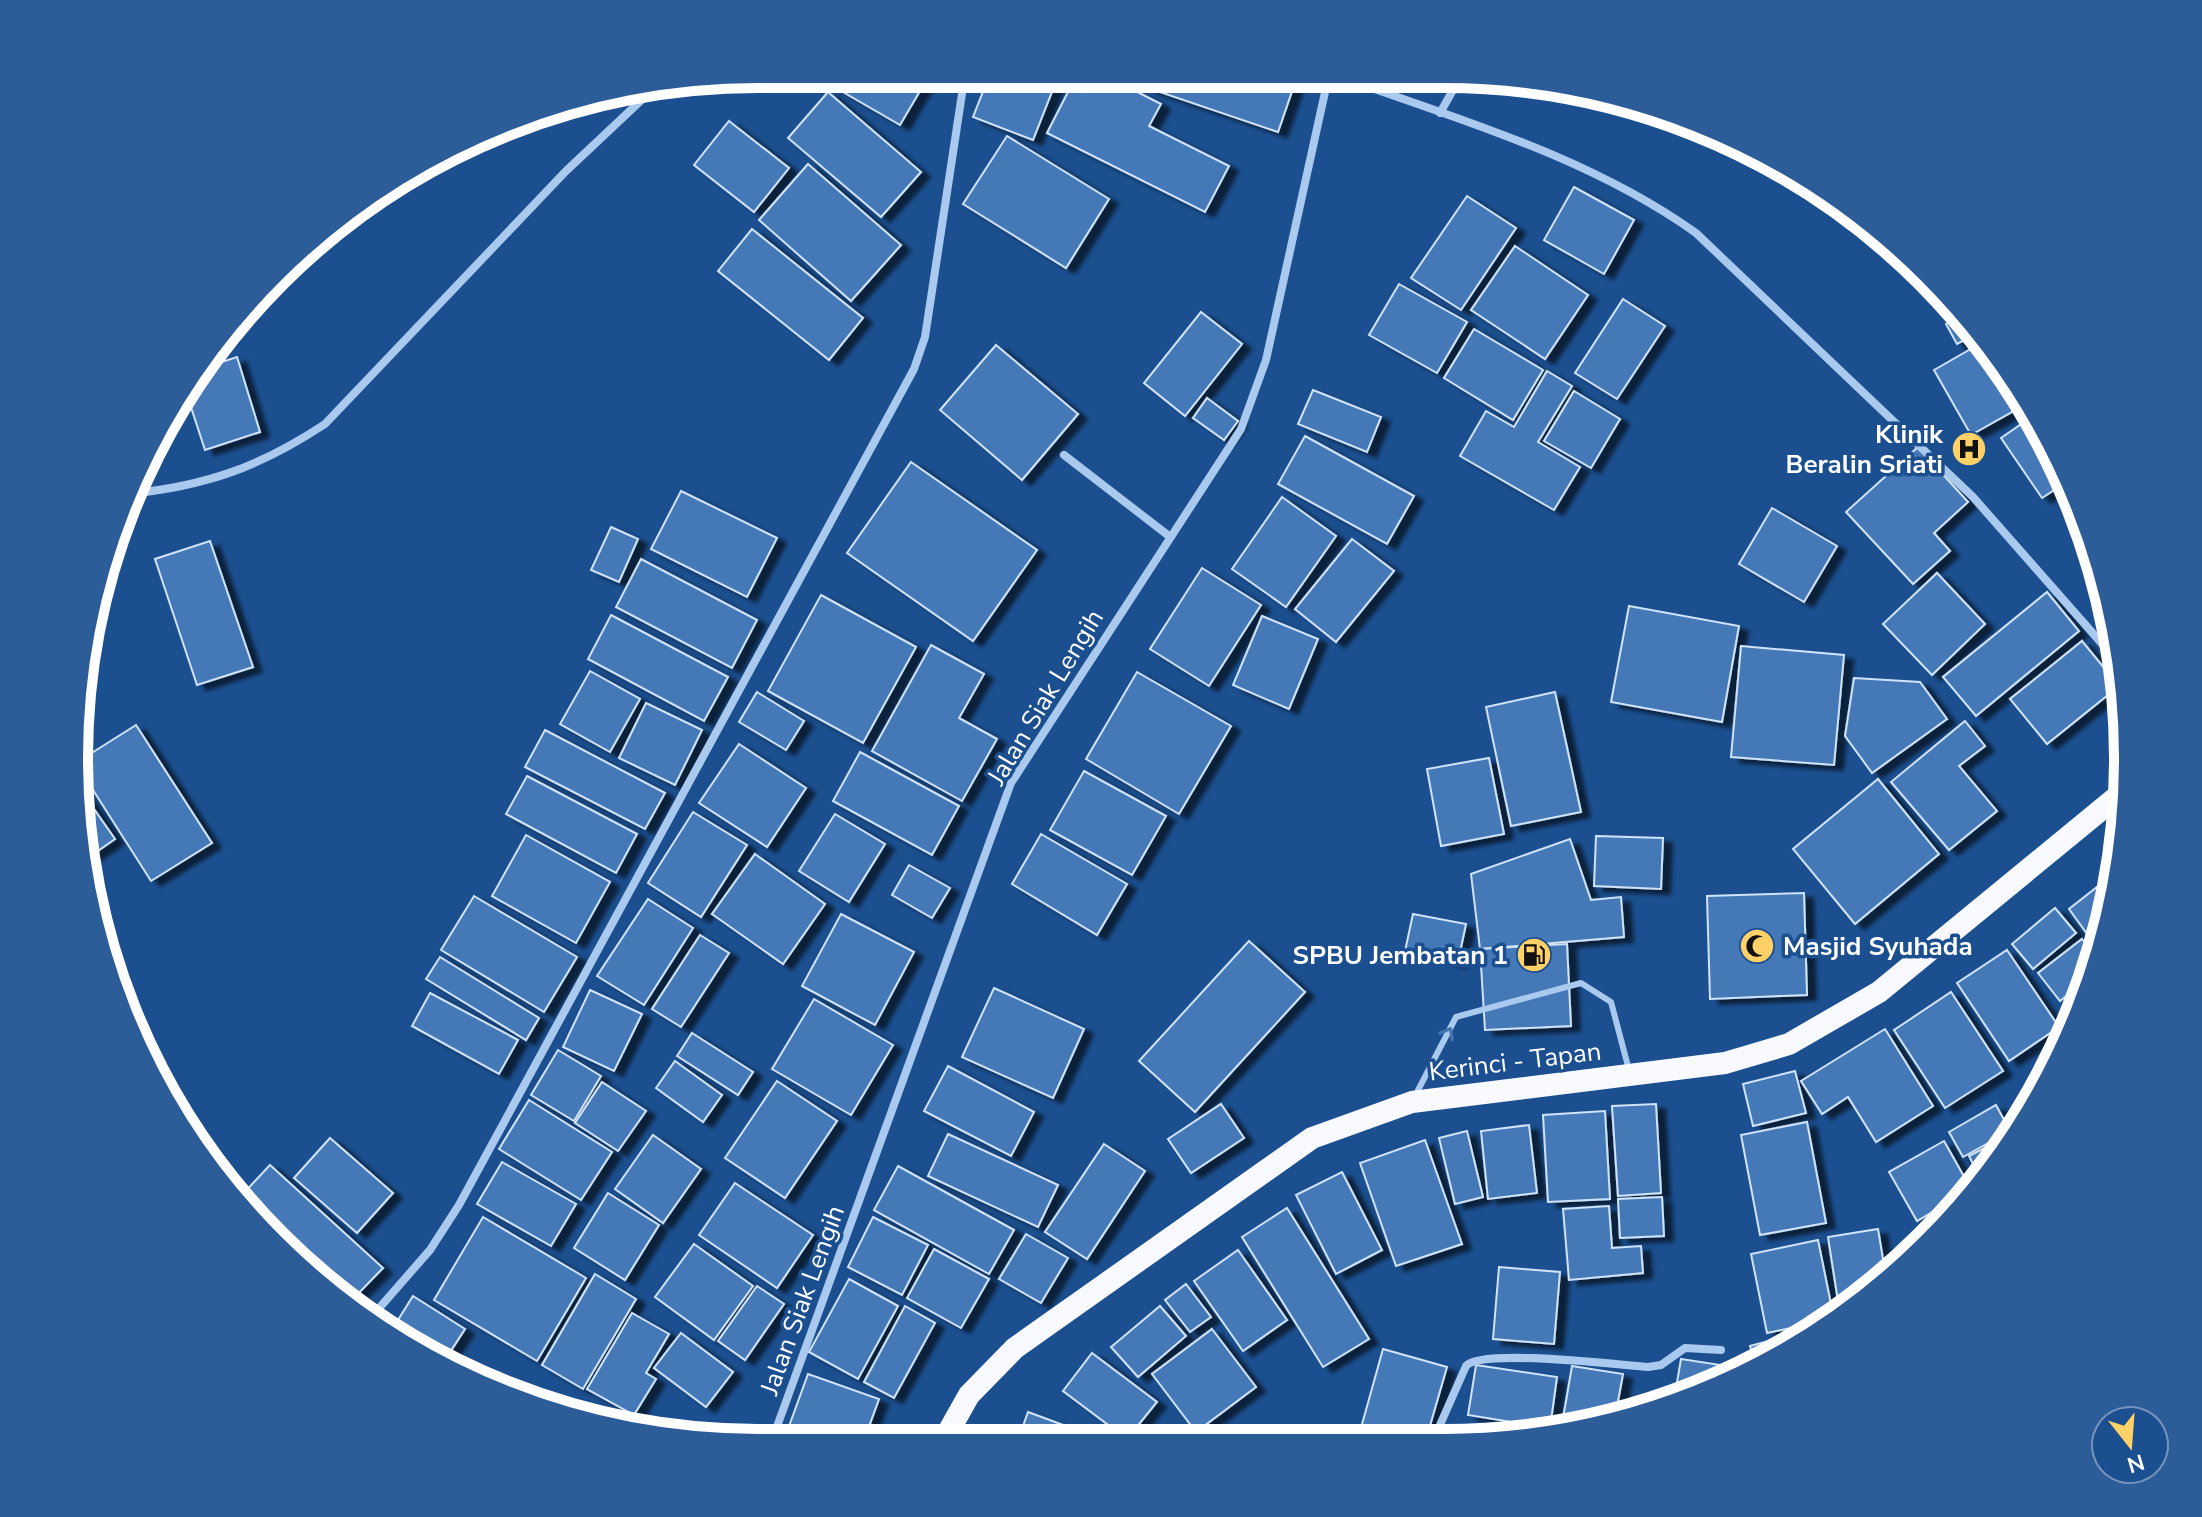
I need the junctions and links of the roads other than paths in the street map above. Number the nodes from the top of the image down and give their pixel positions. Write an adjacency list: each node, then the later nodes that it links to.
1 (963, 88): 16 (street)
2 (1328, 88): 9 (street, Jalan Siak Lengih)
3 (1370, 88): 6 (street)
4 (1454, 88): 6 (street)
5 (643, 99): 8 (street)
6 (1440, 113): 10 (street)
7 (1064, 455): 9 (street)
8 (143, 493)
9 (1169, 536): 18 (street, Jalan Siak Lengih)
10 (2104, 646)
11 (2113, 799): 12 (highway, Kerinci - Tapan)
12 (2103, 806): 13 (street); 14 (highway, Kerinci - Tapan)
13 (2112, 814)
14 (1630, 1075): 15 (highway, Kerinci - Tapan); 15 (lane, one-way to 14)
15 (1412, 1102): 19 (highway, Kerinci - Tapan)
16 (378, 1310)
17 (1721, 1350): 20 (street)
18 (776, 1429)
19 (950, 1429)
20 (1438, 1429)

